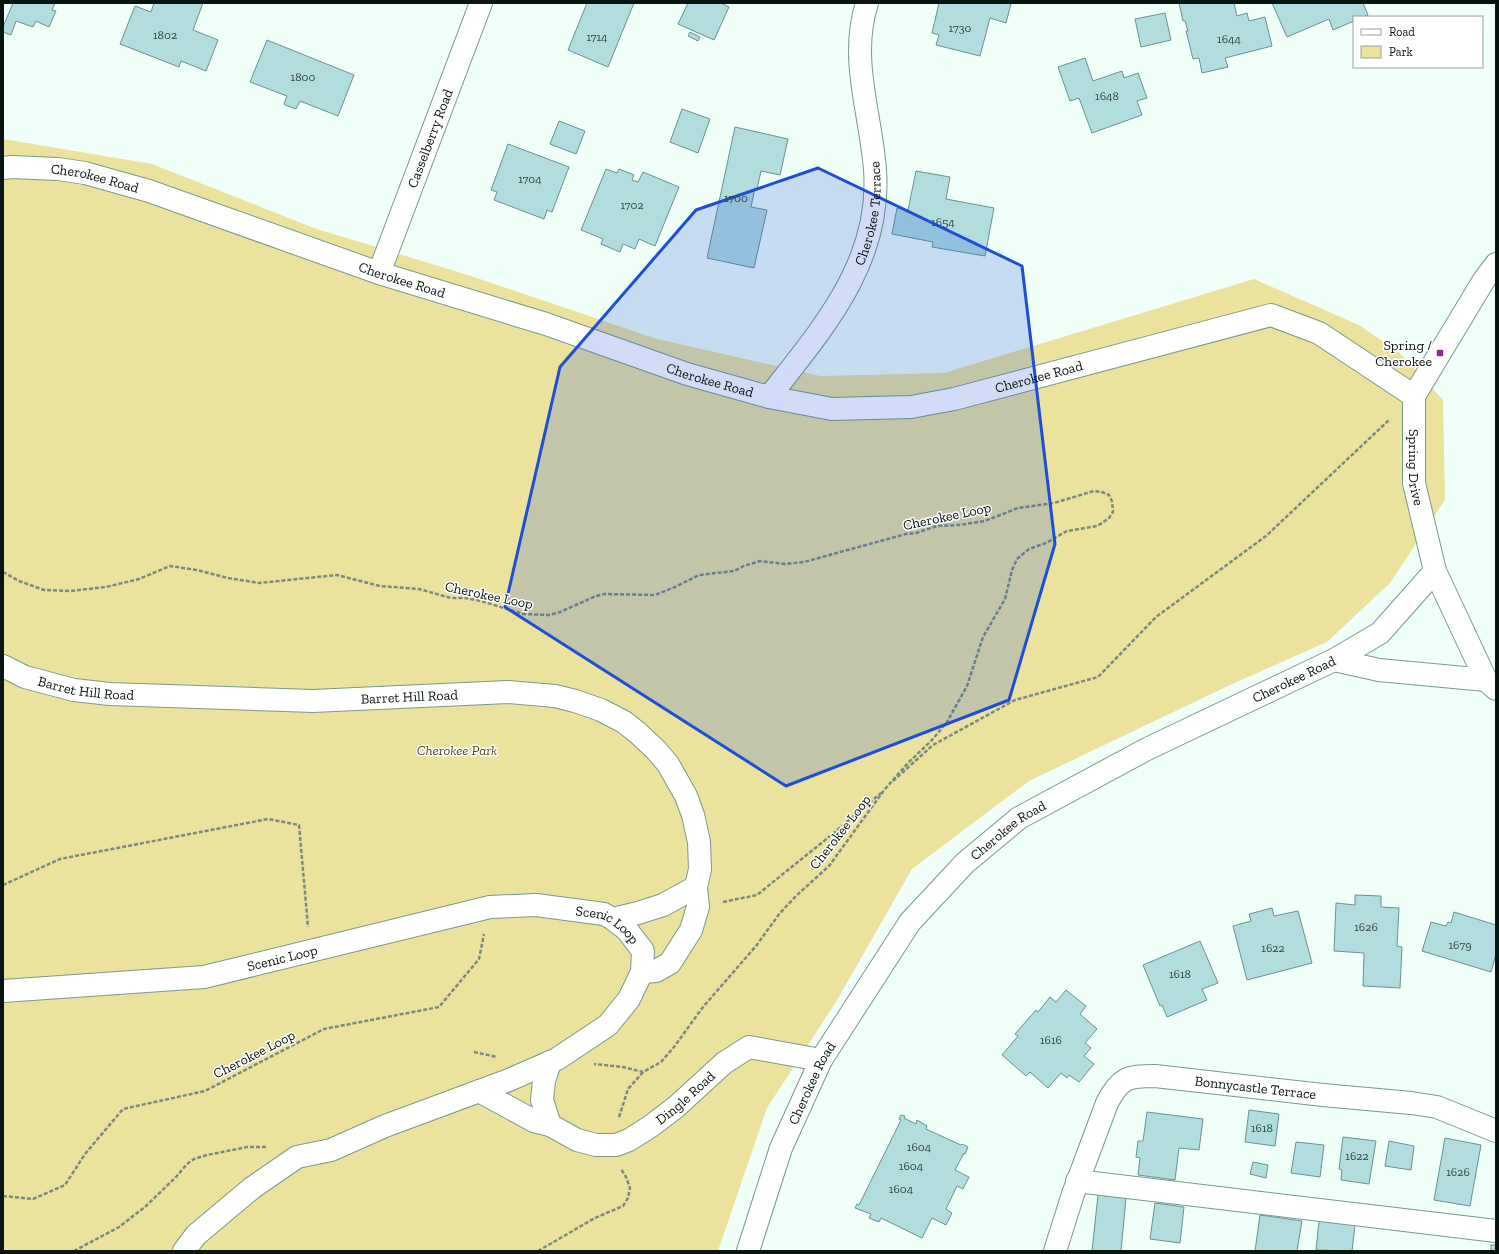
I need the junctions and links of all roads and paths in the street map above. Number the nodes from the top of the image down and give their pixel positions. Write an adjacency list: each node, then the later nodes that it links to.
1 (481, 3): 5 (street, Casselberry Road)
2 (867, 3): 6 (street, Cherokee Terrace)
3 (3, 168): 5 (street, Cherokee Road)
4 (1496, 264): 7 (street)
5 (379, 273): 6 (street, Cherokee Road)
6 (769, 396): 7 (street, Cherokee Road)
7 (1414, 396): 8 (street, Spring Drive); 13 (path)
8 (1435, 571): 10 (street, Cherokee Road); 12 (street, Spring Drive)
9 (3, 572): 13 (path, Cherokee Loop)
10 (1334, 660): 12 (street, Spring Drive); 21 (street, Cherokee Road)
11 (3, 666): 15 (street, Barret Hill Road)
12 (1491, 684)
13 (885, 789): 15 (path); 23 (path, Cherokee Loop)
14 (3, 885): 18 (path)
15 (697, 897): 17 (street); 19 (street, Barret Hill Road)
16 (490, 907): 17 (street, Scenic Loop); 18 (street, Scenic Loop); 30 (path, Cherokee Loop)
17 (613, 919): 19 (street, Scenic Loop)
18 (310, 951): 20 (street, Scenic Loop)
19 (642, 972): 22 (street, Scenic Loop)
20 (3, 991)
21 (821, 1060): 27 (street, Dingle Road); 35 (street, Cherokee Road)
22 (553, 1061): 23 (path); 24 (street, Scenic Loop); 25 (street)
23 (643, 1072): 27 (path, Cherokee Loop)
24 (479, 1091): 25 (street, Dingle Road); 33 (street, Scenic Loop)
25 (550, 1125): 27 (street, Dingle Road)
26 (1496, 1131): 29 (street, Bonnycastle Terrace)
27 (612, 1146): 34 (path)
28 (270, 1147): 32 (path)
29 (1077, 1182): 31 (street); 36 (street, Bonnycastle Terrace)
30 (3, 1196)
31 (1496, 1231)
32 (74, 1251)
33 (184, 1251)
34 (538, 1251)
35 (748, 1251)
36 (1055, 1251)

